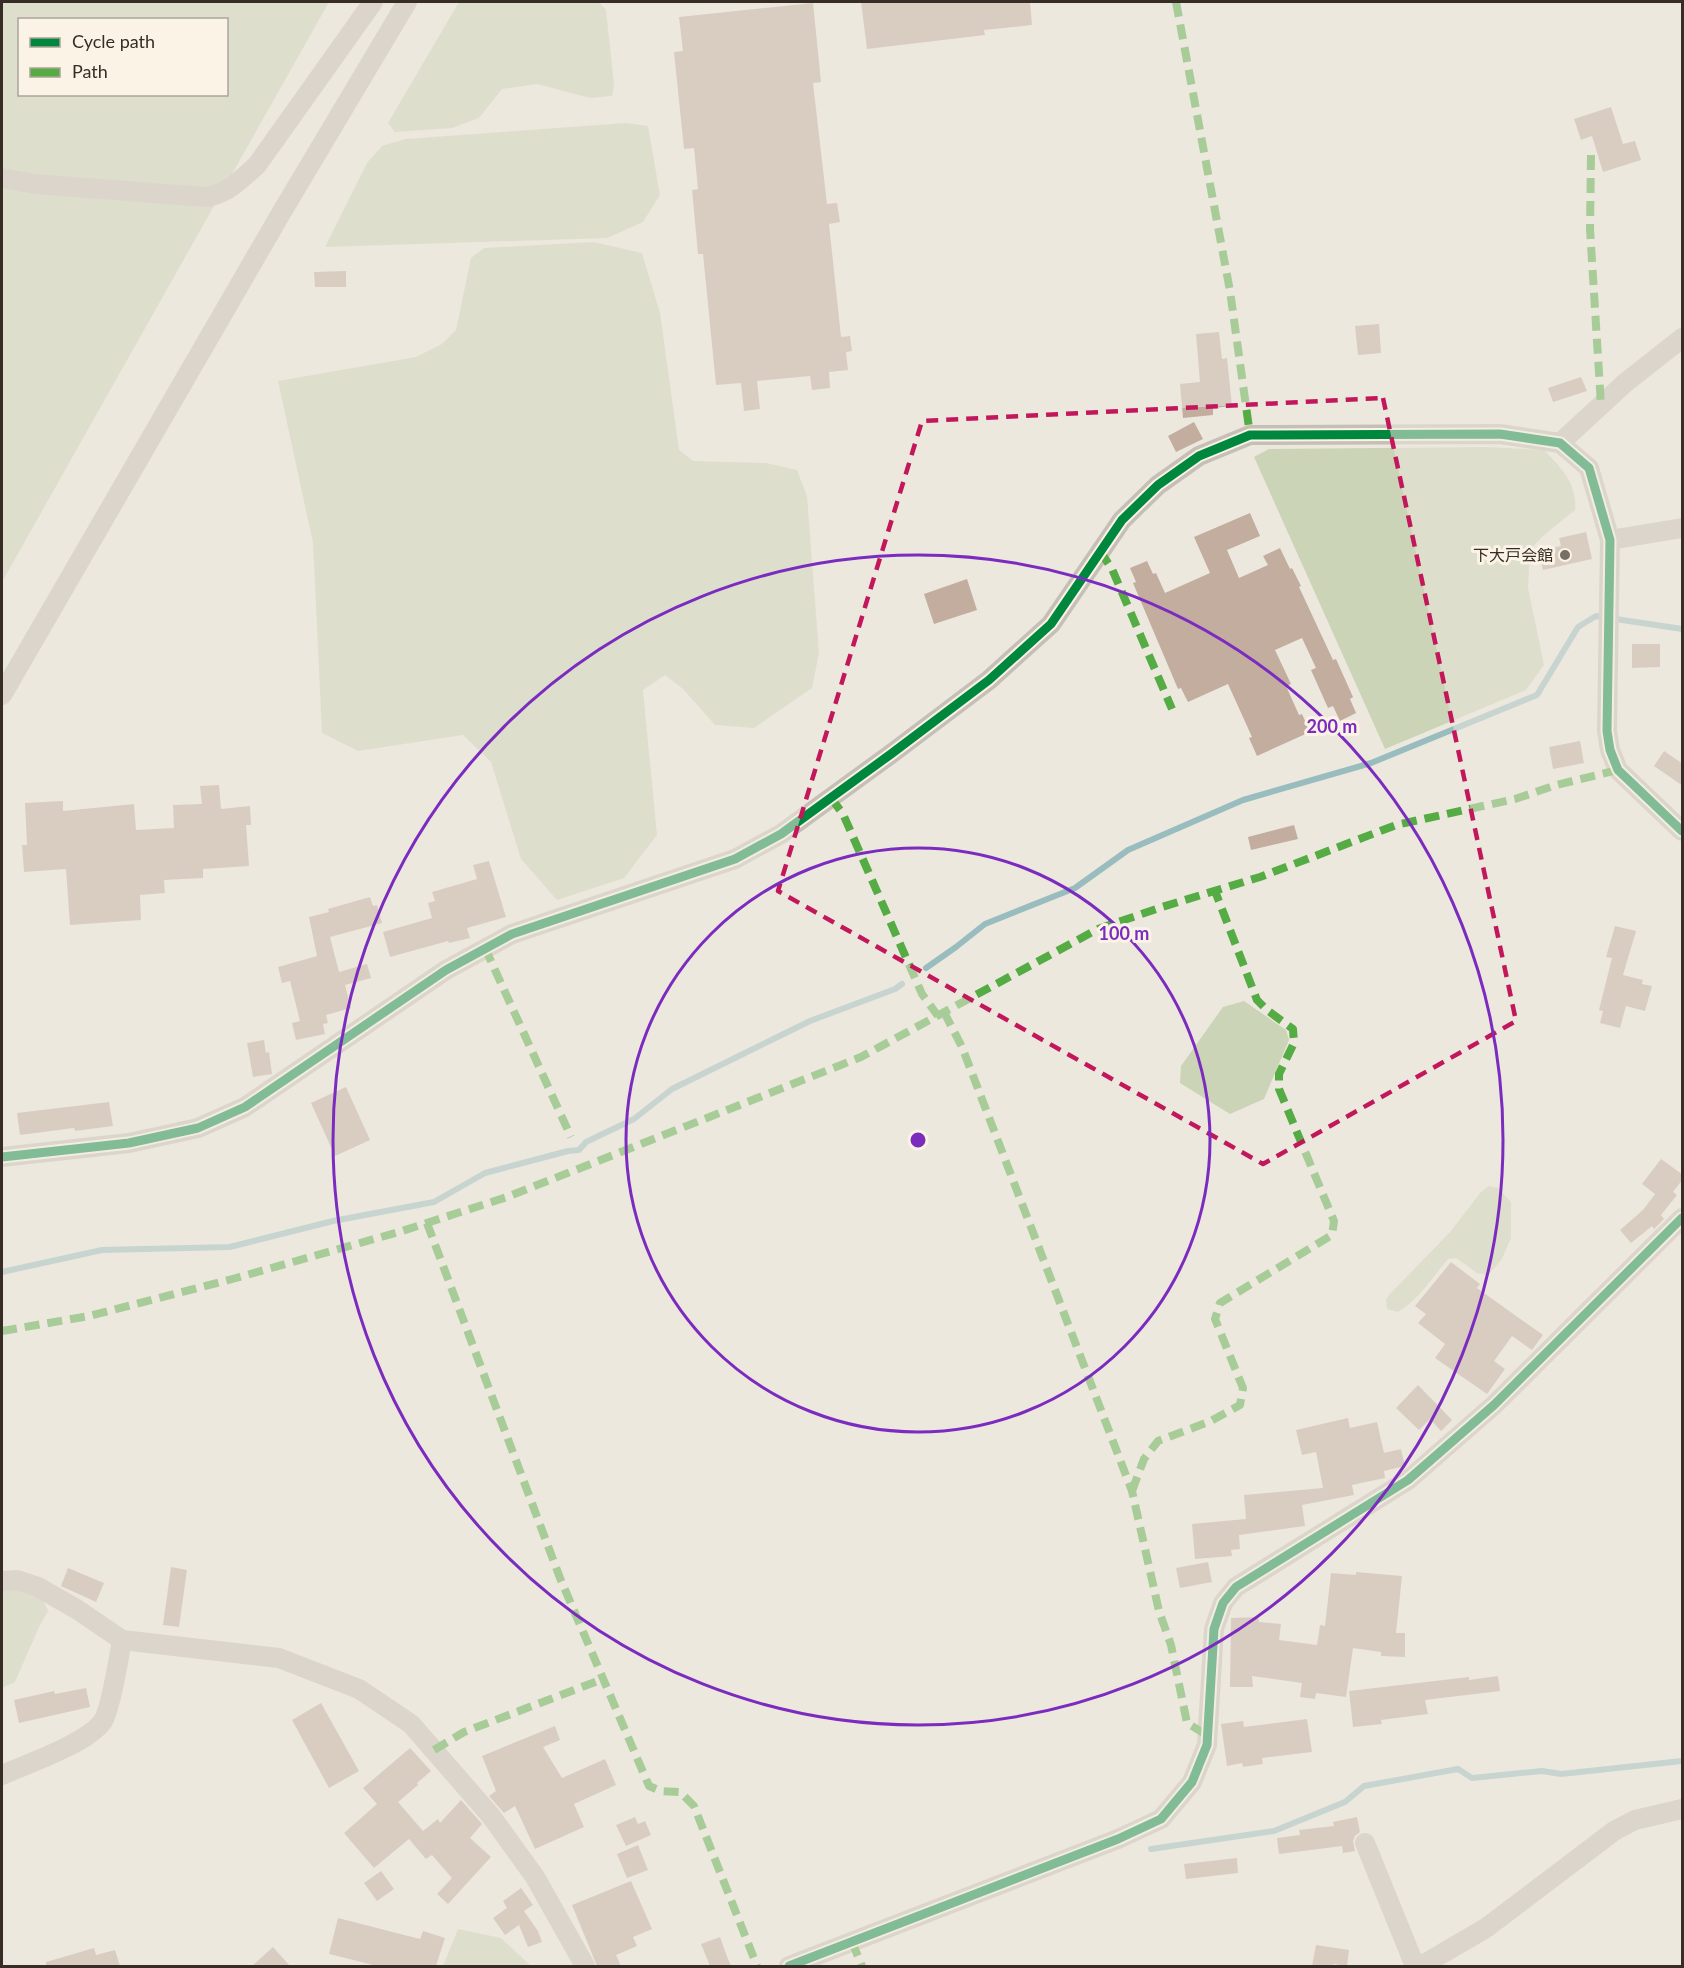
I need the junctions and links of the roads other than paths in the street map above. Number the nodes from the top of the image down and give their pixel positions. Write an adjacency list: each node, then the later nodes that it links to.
1 (373, 2): 3 (street)
2 (407, 2): 8 (street)
3 (2, 178)
4 (1683, 338): 5 (street)
5 (1560, 443): 7 (street); 10 (street)
6 (1683, 528): 7 (street)
7 (1610, 540): 9 (street)
8 (2, 695)
9 (1683, 831)
10 (2, 1157)
11 (1683, 1218): 18 (street)
12 (2, 1581): 13 (street)
13 (122, 1640): 14 (street); 17 (street)
14 (2, 1775)
15 (1683, 1809): 20 (street)
16 (1365, 1843): 19 (street)
17 (585, 1966)
18 (789, 1966)
19 (1414, 1966)
20 (1421, 1966)

